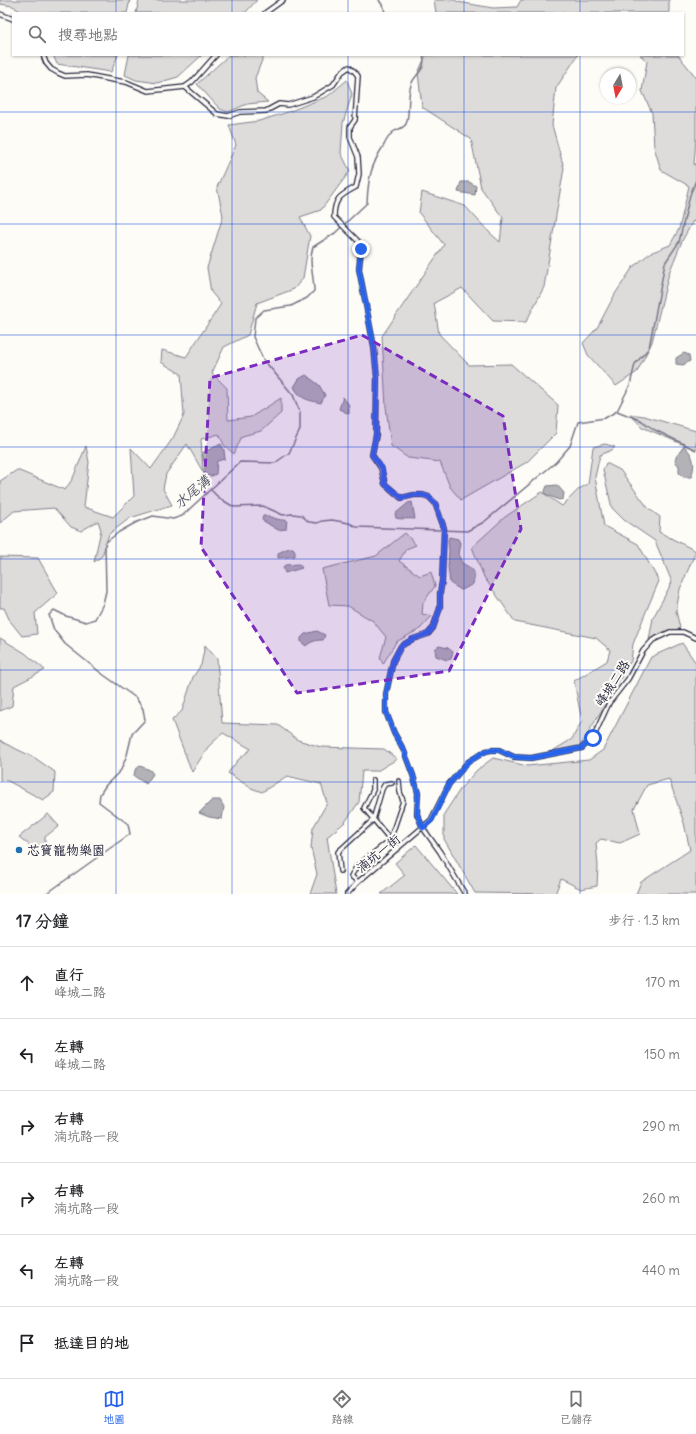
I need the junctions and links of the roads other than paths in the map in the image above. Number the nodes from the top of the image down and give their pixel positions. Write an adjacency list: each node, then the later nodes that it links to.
1 (283, 0): 2 (street)
2 (266, 12)
3 (0, 14): 4 (street)
4 (12, 19)
5 (43, 56): 7 (street)
6 (215, 56): 7 (street)
7 (185, 87): 13 (street)
8 (696, 638): 13 (street, 峰城二路)
9 (374, 780): 12 (street)
10 (399, 781): 14 (street)
11 (392, 783): 12 (street)
12 (373, 820): 14 (street); 16 (street)
13 (423, 828): 15 (street, 湳坑一街); 19 (street)
14 (390, 840): 15 (street); 17 (street)
15 (398, 849): 17 (street, 湳坑一街)
16 (340, 871)
17 (358, 882): 18 (street, 湳坑一街)
18 (347, 894)
19 (465, 894)

